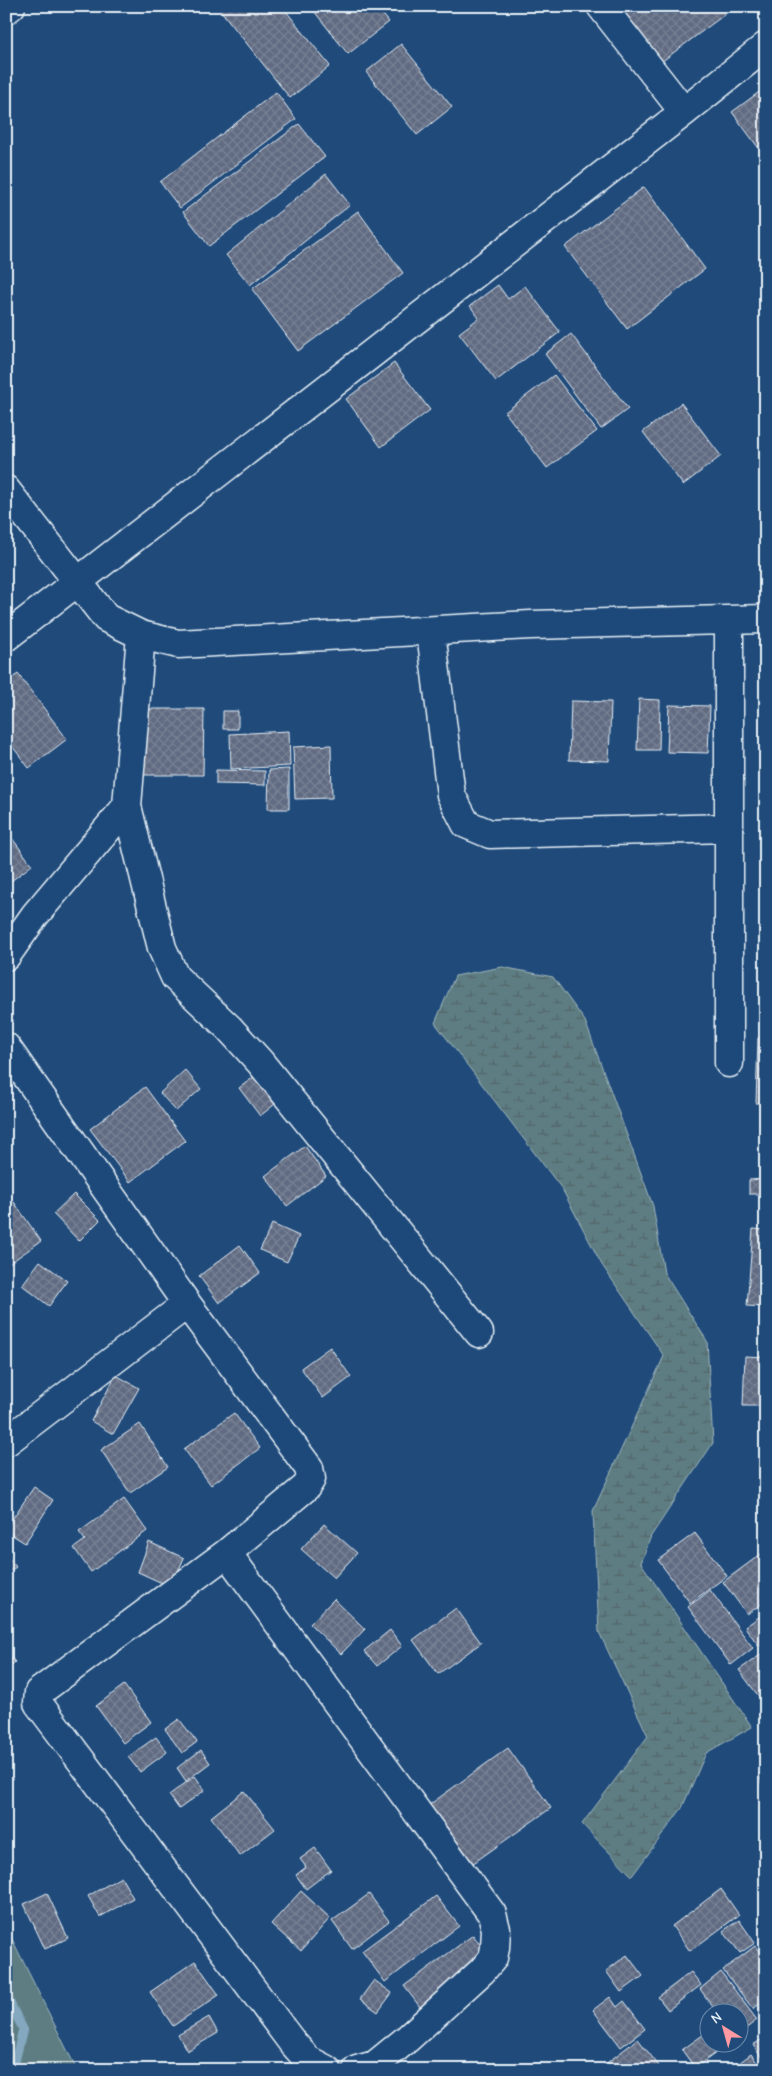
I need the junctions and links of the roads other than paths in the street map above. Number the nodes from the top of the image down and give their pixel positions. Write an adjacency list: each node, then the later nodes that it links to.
1 (11, 6): 3 (street)
2 (601, 6): 5 (street)
3 (6, 10)
4 (766, 46): 5 (street)
5 (684, 112): 7 (street)
6 (6, 490): 7 (street)
7 (79, 582): 11 (street); 12 (street)
8 (766, 619): 9 (street)
9 (729, 621): 10 (street); 14 (street)
10 (431, 632): 11 (street); 14 (street)
11 (141, 635): 13 (street)
12 (6, 637)
13 (127, 806): 15 (street); 19 (street)
14 (729, 828): 17 (street)
15 (6, 956)
16 (6, 1046): 18 (street)
17 (729, 1063)
18 (187, 1304): 20 (street); 21 (street)
19 (479, 1333)
20 (6, 1442)
21 (227, 1553): 22 (street); 23 (street)
22 (327, 2070)
23 (357, 2070)

